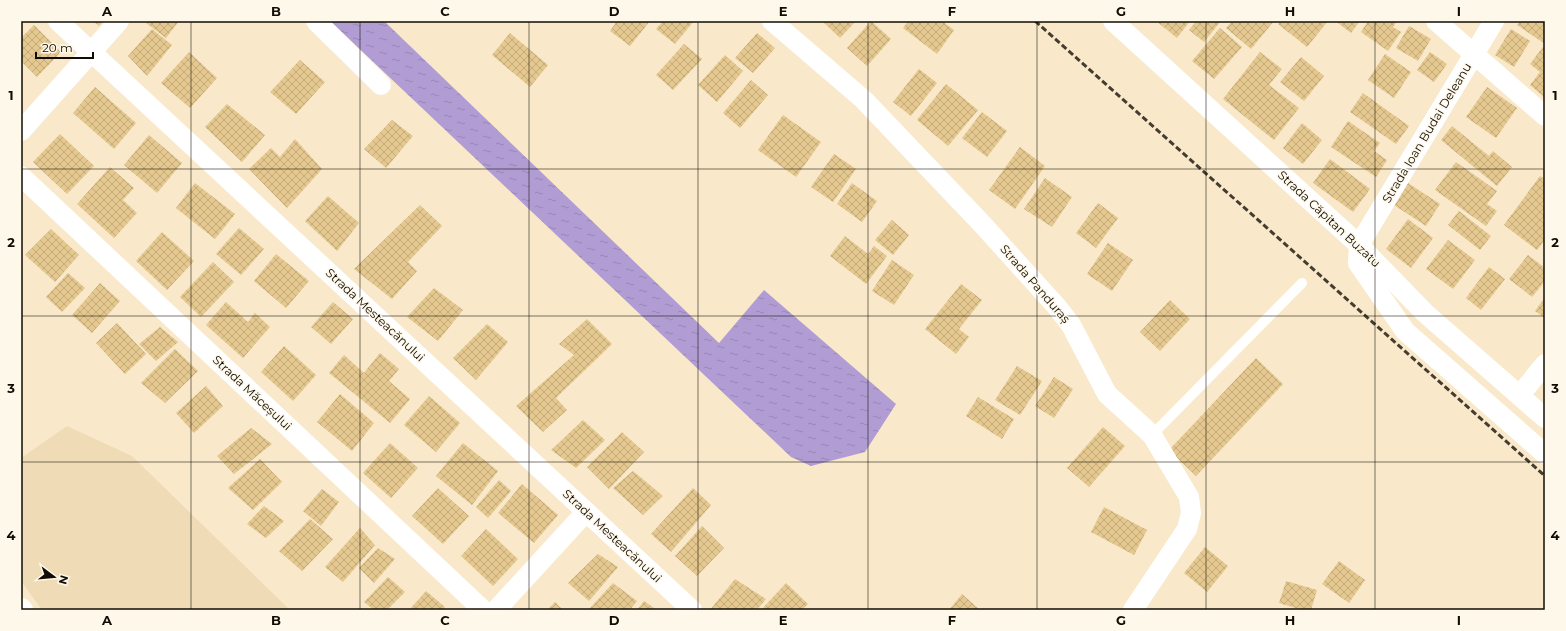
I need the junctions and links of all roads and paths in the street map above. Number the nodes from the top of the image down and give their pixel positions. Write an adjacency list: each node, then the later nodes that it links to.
1 (58, 21): 8 (street, Strada Mesteacănului)
2 (119, 21): 8 (street)
3 (316, 21): 10 (street)
4 (772, 21): 19 (street, Strada Panduraș)
5 (1113, 21): 14 (street, Strada Căpitan Buzatu)
6 (1436, 21): 9 (street)
7 (1494, 21): 9 (street, Strada Ioan Budai Deleanu)
8 (91, 52): 12 (street); 21 (street, Strada Mesteacănului)
9 (1474, 54): 11 (street); 14 (street, Strada Ioan Budai Deleanu)
10 (381, 85)
11 (1545, 116)
12 (21, 131)
13 (21, 176): 22 (street, Strada Măceșului)
14 (1359, 245): 17 (street, Strada Căpitan Buzatu); 20 (street)
15 (1302, 283): 19 (lane)
16 (1545, 364): 17 (street)
17 (1520, 395): 18 (street, Strada Căpitan Buzatu)
18 (1545, 418)
19 (1152, 435): 25 (street, Strada Panduraș)
20 (1545, 454)
21 (586, 512): 23 (street); 24 (street, Strada Mesteacănului)
22 (484, 610)
23 (496, 610)
24 (692, 610)
25 (1133, 610)

